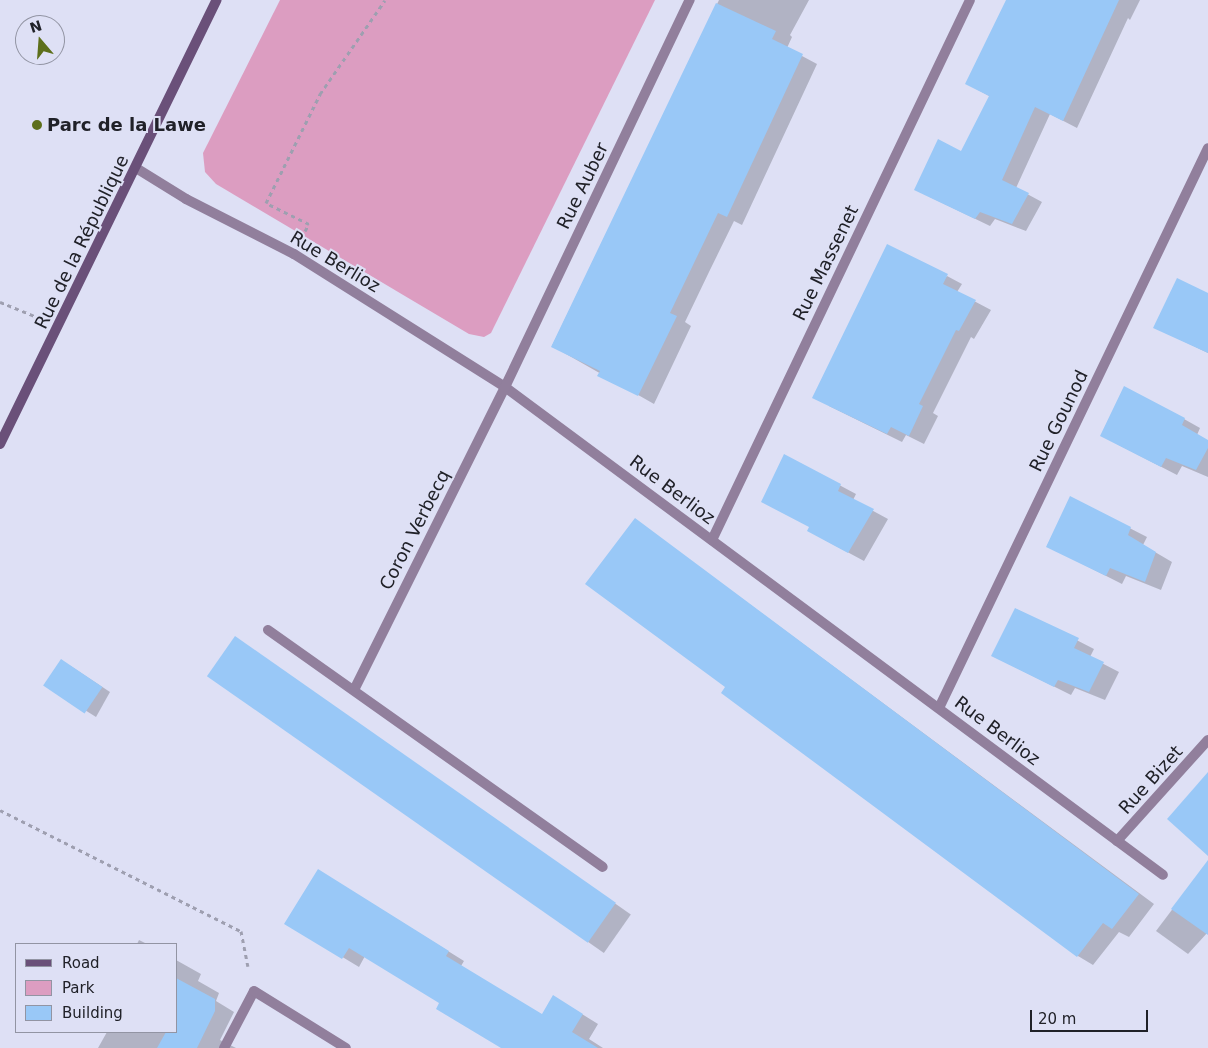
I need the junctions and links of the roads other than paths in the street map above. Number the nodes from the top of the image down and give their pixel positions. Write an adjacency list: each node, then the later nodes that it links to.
1 (217, 0): 5 (main road, Rue de la République)
2 (690, 0): 6 (street, Rue Auber)
3 (970, 0): 8 (street, Rue Massenet)
4 (1208, 148): 11 (street, Rue Gounod)
5 (136, 168): 6 (street, Rue Berlioz); 7 (main road, Rue de la République)
6 (505, 387): 8 (street, Rue Berlioz); 10 (street, Coron Verbecq)
7 (0, 444)
8 (712, 540): 11 (street, Rue Berlioz)
9 (268, 630): 10 (street)
10 (354, 688): 14 (street)
11 (939, 708): 13 (street, Rue Berlioz)
12 (1208, 740): 13 (street, Rue Bizet)
13 (1117, 841): 15 (street, Rue Berlioz)
14 (603, 867)
15 (1163, 875)
16 (224, 1048): 17 (street)
17 (346, 1048)

